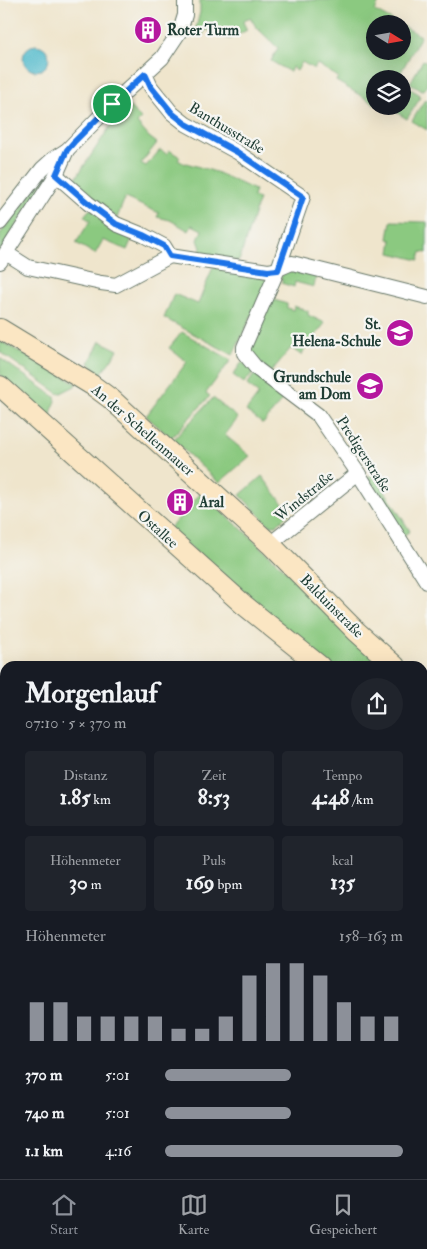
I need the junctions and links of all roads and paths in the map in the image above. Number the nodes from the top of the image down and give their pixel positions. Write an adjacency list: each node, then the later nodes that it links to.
1 (185, 0): 2 (street)
2 (145, 74): 3 (street); 5 (street, Banthusstraße)
3 (67, 150): 4 (street); 6 (street)
4 (56, 175): 7 (street); 8 (street)
5 (303, 197): 9 (street, Predigerstraße)
6 (0, 224)
7 (170, 256): 8 (street); 9 (street)
8 (3, 258)
9 (278, 270): 10 (street); 13 (street, Predigerstraße)
10 (427, 297)
11 (1, 329): 14 (main road, An der Schellenmauer)
12 (0, 386): 16 (main road, Ostallee)
13 (358, 473): 14 (street, Windstraße); 15 (street, Predigerstraße)
14 (270, 544): 17 (main road, Balduinstraße)
15 (427, 582)
16 (314, 661)
17 (389, 661)

